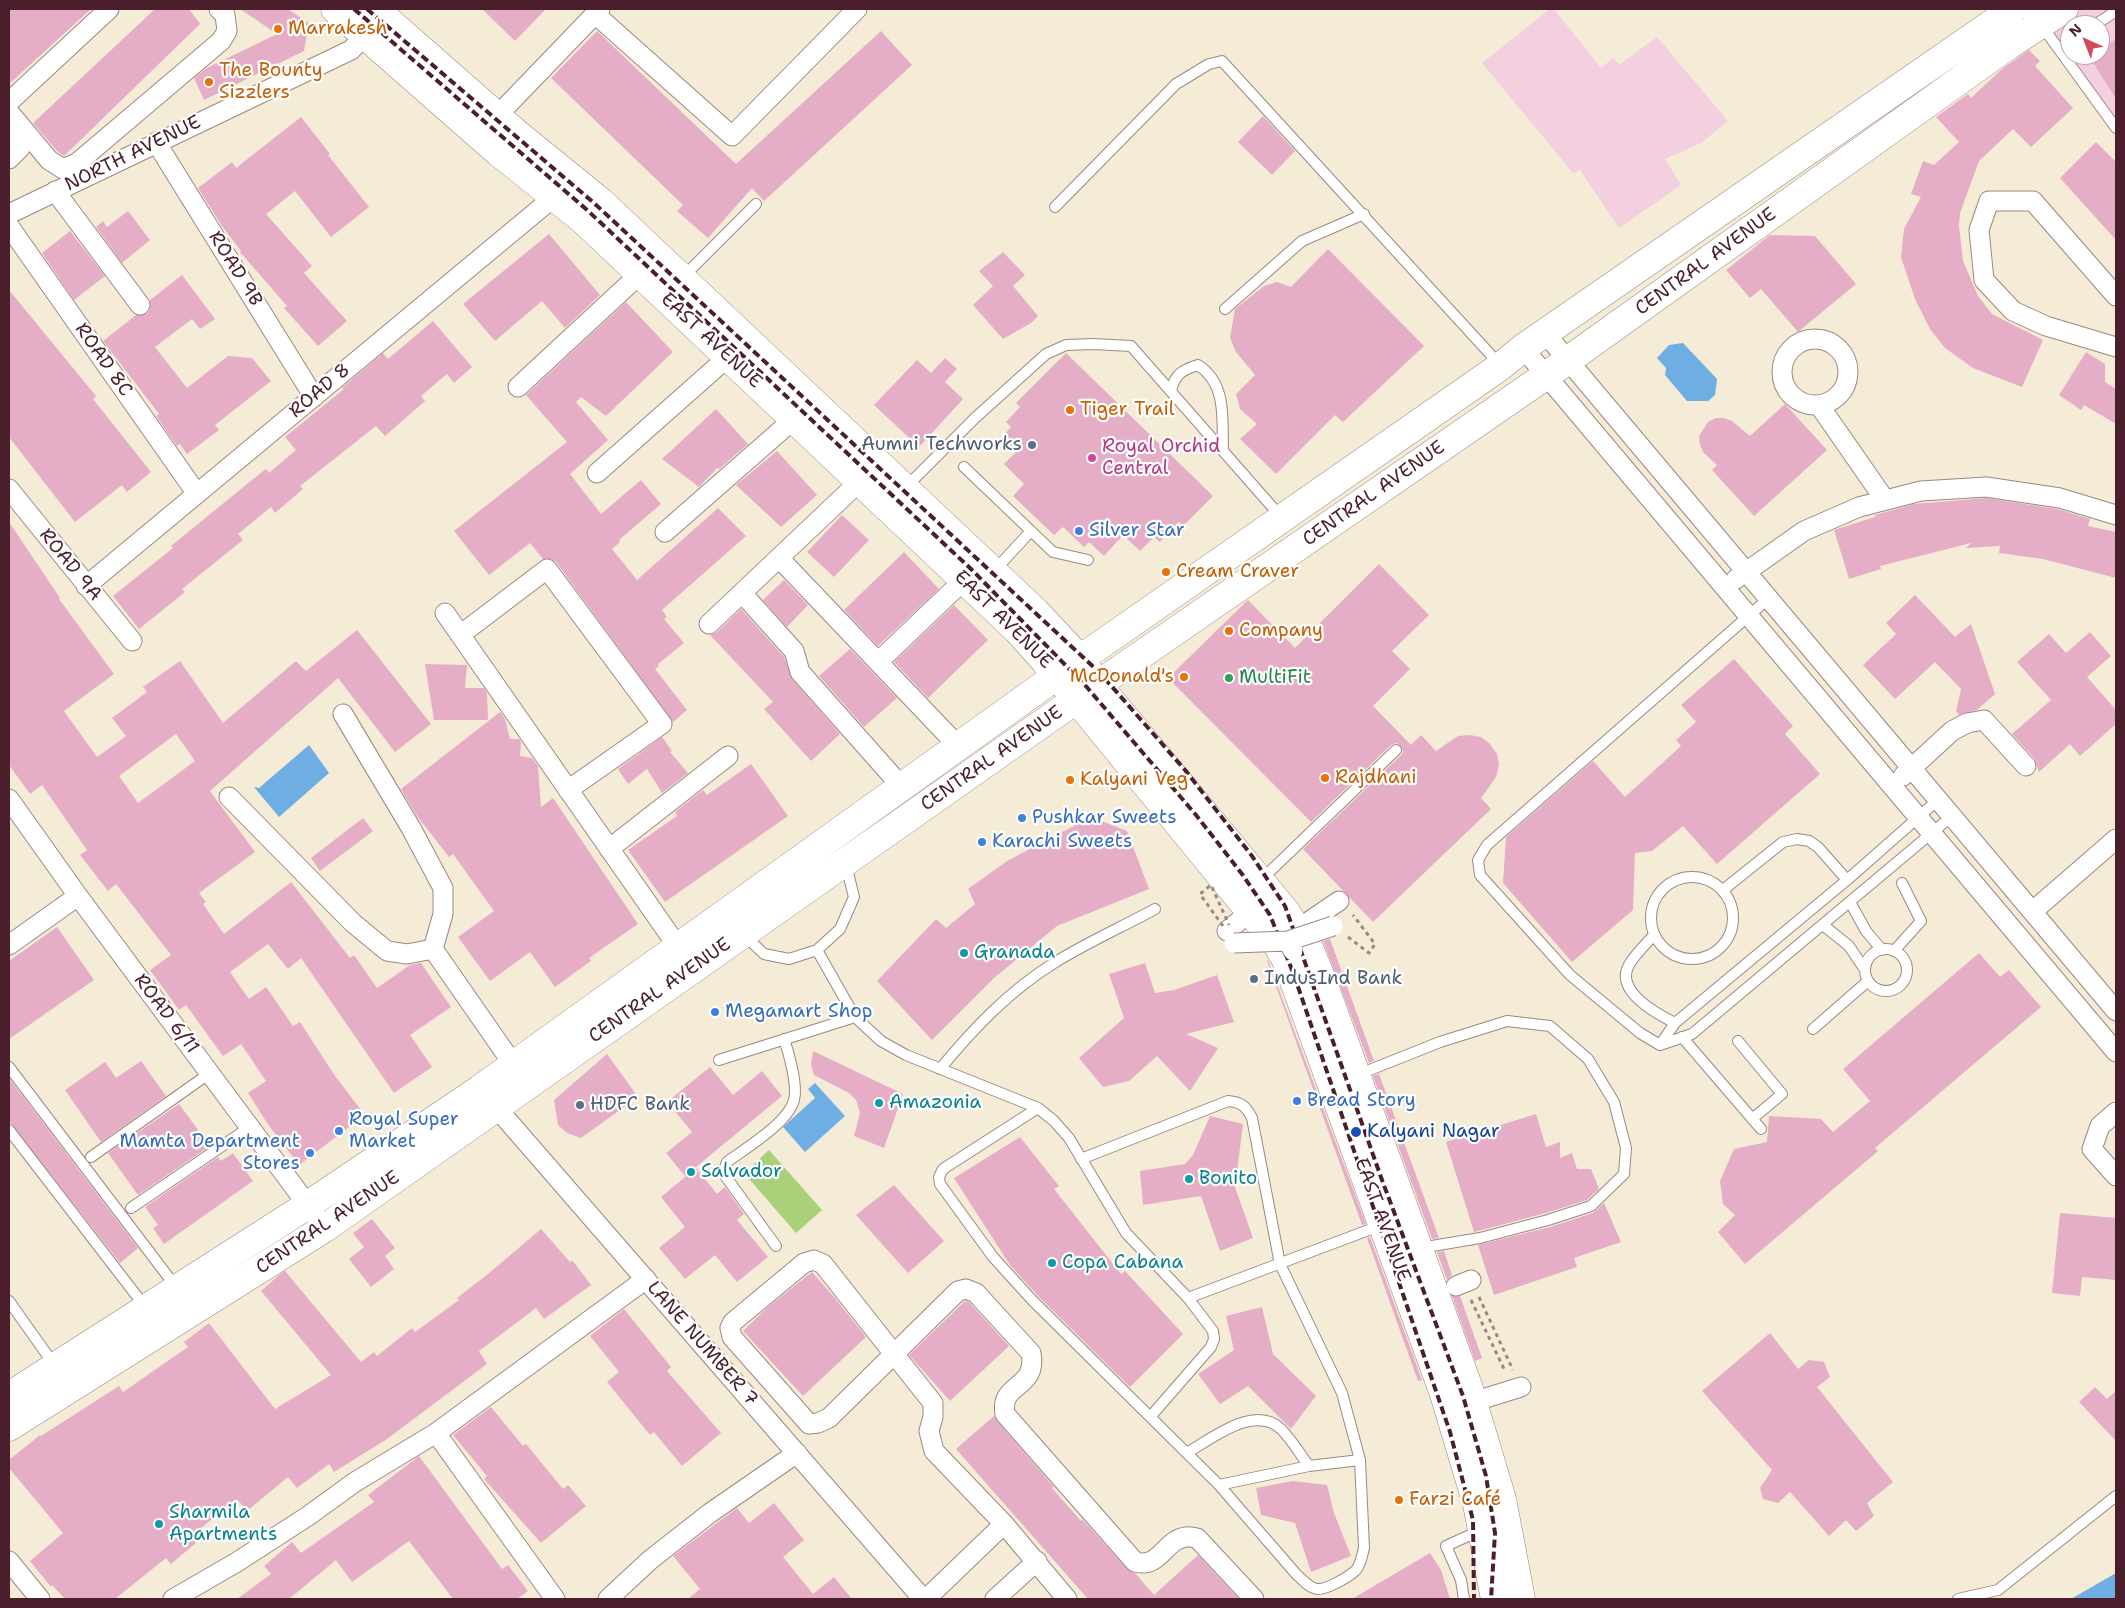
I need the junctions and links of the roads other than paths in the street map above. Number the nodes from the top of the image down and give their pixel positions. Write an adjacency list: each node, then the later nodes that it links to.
1 (109, 9): 11 (street)
2 (219, 9): 12 (street)
3 (336, 9): 8 (street, EAST AVENUE)
4 (857, 9): 6 (street)
5 (2064, 9): 7 (street, CENTRAL AVENUE)
6 (598, 11): 13 (street)
7 (2035, 16): 9 (street, CENTRAL AVENUE); 10 (lane)
8 (375, 20): 13 (street, EAST AVENUE); 16 (street, NORTH AVENUE); 19 (street, EAST AVENUE)
9 (2001, 26): 30 (street, CENTRAL AVENUE); 34 (street, CENTRAL AVENUE)
10 (2059, 49): 14 (lane)
11 (9, 102)
12 (9, 112)
13 (497, 116): 26 (street, EAST AVENUE)
14 (2116, 128)
15 (9, 134): 17 (street)
16 (156, 142): 18 (street, NORTH AVENUE); 37 (street, ROAD 9B)
17 (9, 159)
18 (55, 191): 22 (street, NORTH AVENUE); 28 (street)
19 (554, 197): 25 (street, EAST AVENUE); 37 (street, ROAD 8)
20 (756, 204): 26 (lane)
21 (1054, 207): 23 (lane)
22 (9, 214)
23 (1364, 214): 29 (lane); 33 (lane)
24 (9, 226): 46 (street, ROAD 8C)
25 (640, 274): 32 (street, EAST AVENUE); 35 (street)
26 (682, 278): 44 (street, EAST AVENUE)
27 (2116, 296): 31 (street)
28 (140, 305)
29 (1226, 309)
30 (1534, 340): 33 (street, CENTRAL AVENUE); 34 (street); 34 (street)
31 (2116, 347)
32 (728, 357): 39 (street, EAST AVENUE); 42 (street)
33 (1501, 366): 49 (street, CENTRAL AVENUE)
34 (1556, 368): 55 (street); 58 (street); 69 (street, CENTRAL AVENUE)
35 (518, 387)
36 (1171, 391): 40 (lane); 40 (lane); 44 (lane)
37 (314, 396): 46 (street, ROAD 8)
38 (1819, 404): 47 (street)
39 (794, 419): 43 (street, EAST AVENUE); 51 (street)
40 (1223, 450): 49 (lane)
41 (964, 467): 50 (lane)
42 (597, 474)
43 (860, 481): 52 (street); 56 (street, EAST AVENUE)
44 (905, 488): 54 (street, EAST AVENUE)
45 (9, 489): 57 (street, ROAD 9A)
46 (197, 494): 57 (street, ROAD 8)
47 (1885, 500): 48 (street); 55 (street)
48 (2116, 515)
49 (1284, 519): 66 (street, CENTRAL AVENUE)
50 (1032, 530): 53 (lane); 54 (lane)
51 (666, 532)
52 (779, 558): 59 (street); 67 (street)
53 (1088, 560)
54 (993, 571): 66 (street, EAST AVENUE)
55 (1746, 572): 58 (street); 60 (street)
56 (964, 580): 67 (street); 68 (street, EAST AVENUE)
57 (86, 586): 65 (street, ROAD 9A)
58 (1725, 587): 62 (street)
59 (742, 593): 63 (street); 77 (street)
60 (1768, 598): 62 (lane); 75 (street)
61 (445, 613): 64 (street)
62 (1749, 615): 76 (street); 120 (lane)
63 (709, 624)
64 (460, 635): 78 (street); 78 (street)
65 (132, 641)
66 (1080, 659): 68 (street, CENTRAL AVENUE); 69 (street, EAST AVENUE)
67 (878, 662): 71 (street)
68 (1058, 676): 69 (street, EAST AVENUE); 71 (street, CENTRAL AVENUE)
69 (1088, 692): 87 (street, CENTRAL AVENUE); 88 (street, EAST AVENUE); 97 (street, EAST AVENUE)
70 (343, 714): 104 (street)
71 (959, 747): 77 (street, CENTRAL AVENUE)
72 (1396, 750): 88 (lane)
73 (728, 756): 86 (street)
74 (2026, 766): 75 (street)
75 (1912, 768): 76 (street); 81 (street)
76 (1892, 785): 83 (street)
77 (902, 787): 108 (street, CENTRAL AVENUE)
78 (568, 790): 86 (street)
79 (229, 797): 104 (street)
80 (9, 799): 92 (street, ROAD 6/11)
81 (1939, 799): 82 (street); 83 (lane)
82 (1952, 816): 84 (lane); 98 (street)
83 (1919, 817): 84 (street); 89 (lane)
84 (1933, 833): 93 (lane); 121 (street)
85 (2116, 840): 98 (street)
86 (609, 849): 108 (street)
87 (846, 861): 100 (street, CENTRAL AVENUE); 105 (lane)
88 (1261, 880): 102 (street, EAST AVENUE)
89 (1847, 880): 91 (lane); 94 (lane)
90 (1902, 883): 107 (lane)
91 (1723, 890): 101 (lane); 101 (lane)
92 (78, 896): 103 (street); 126 (street, ROAD 6/11)
93 (1850, 902): 99 (lane); 106 (lane)
94 (1818, 904): 99 (lane); 109 (lane)
95 (1155, 909): 125 (lane)
96 (1331, 910): 102 (street, bridge)
97 (1251, 911): 102 (street, bridge); 140 (street, EAST AVENUE)
98 (2033, 911): 113 (street)
99 (1827, 922): 110 (lane); 111 (lane)
100 (743, 933): 105 (lane); 108 (street, CENTRAL AVENUE)
101 (1654, 935): 115 (lane)
102 (1293, 940): 127 (street, EAST AVENUE)
103 (9, 946)
104 (432, 949): 123 (street)
105 (817, 950): 114 (lane)
106 (1882, 950): 107 (lane); 110 (lane)
107 (1894, 951): 112 (lane)
108 (686, 957): 123 (street, CENTRAL AVENUE); 128 (street, CENTRAL AVENUE)
109 (1744, 965): 111 (lane); 115 (lane)
110 (1865, 970): 112 (lane)
111 (1756, 980): 117 (lane)
112 (1868, 981): 116 (lane)
113 (2116, 1011)
114 (856, 1017): 118 (lane); 125 (lane)
115 (1675, 1023): 120 (lane)
116 (1813, 1029)
117 (1682, 1037): 120 (lane); 131 (lane)
118 (784, 1039): 122 (lane); 142 (lane)
119 (1738, 1042): 131 (lane)
120 (1660, 1045)
121 (2116, 1052)
122 (719, 1060)
123 (513, 1064): 128 (street, CENTRAL AVENUE)
124 (9, 1067): 146 (lane)
125 (940, 1069): 129 (lane)
126 (210, 1073): 132 (street, ROAD 6/11); 135 (lane)
127 (1356, 1075): 143 (street, EAST AVENUE); 143 (lane)
128 (488, 1098): 138 (street, CENTRAL AVENUE); 141 (street, CENTRAL AVENUE); 145 (street, LANE NUMBER 7)
129 (1038, 1108): 136 (lane); 155 (lane)
130 (2116, 1112): 137 (street)
131 (1752, 1119): 133 (lane)
132 (250, 1127): 138 (street, ROAD 6/11); 139 (lane)
133 (1761, 1129)
134 (9, 1130): 149 (lane)
135 (91, 1157)
136 (1081, 1159): 144 (lane); 147 (lane)
137 (2116, 1176)
138 (308, 1204): 141 (street, ROAD 6/11); 146 (street, CENTRAL AVENUE)
139 (131, 1208)
140 (1383, 1225): 144 (lane); 165 (street, EAST AVENUE)
141 (325, 1228): 156 (street, CENTRAL AVENUE)
142 (776, 1246)
143 (1419, 1248): 154 (street, EAST AVENUE)
144 (1280, 1264): 147 (lane); 160 (lane)
145 (646, 1279): 157 (street); 159 (street, LANE NUMBER 7)
146 (177, 1288): 149 (street, CENTRAL AVENUE)
147 (1188, 1298): 155 (lane)
148 (9, 1301): 151 (lane)
149 (147, 1309): 151 (street, CENTRAL AVENUE)
150 (894, 1354): 150 (street); 164 (street); 175 (street)
151 (56, 1366): 153 (street, CENTRAL AVENUE)
152 (1518, 1388): 154 (street)
153 (9, 1396)
154 (1474, 1402): 178 (street, EAST AVENUE)
155 (1151, 1416): 158 (lane)
156 (9, 1427)
157 (436, 1433): 169 (street); 170 (street)
158 (1188, 1452): 161 (lane); 162 (lane)
159 (797, 1453): 171 (street); 172 (street, LANE NUMBER 7)
160 (1360, 1460): 161 (lane); 162 (lane)
161 (1310, 1466): 162 (lane)
162 (1219, 1485)
163 (2116, 1496): 179 (lane)
164 (1004, 1524): 167 (street); 172 (street)
165 (1482, 1530): 176 (lane); 177 (street, EAST AVENUE)
166 (9, 1561): 168 (street)
167 (1037, 1561): 173 (street); 174 (street)
168 (40, 1599)
169 (173, 1599)
170 (555, 1599)
171 (608, 1599)
172 (925, 1599)
173 (995, 1599)
174 (1067, 1599)
175 (1254, 1599)
176 (1464, 1599)
177 (1495, 1599)
178 (1521, 1599)
179 (1958, 1599)

